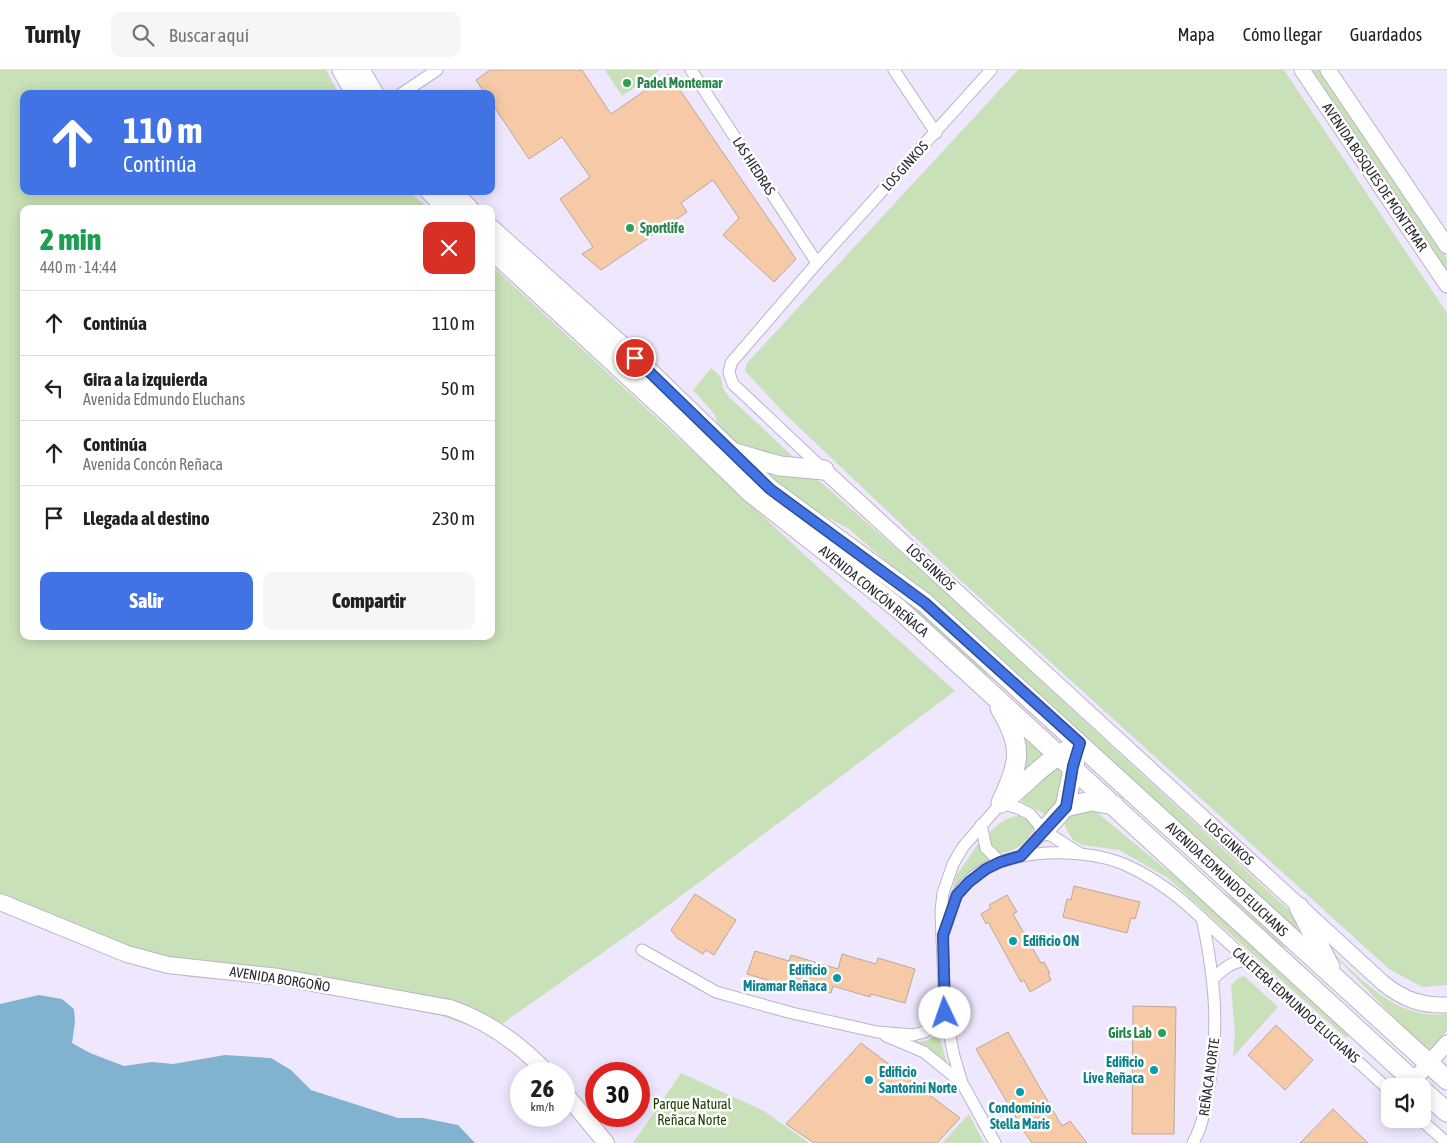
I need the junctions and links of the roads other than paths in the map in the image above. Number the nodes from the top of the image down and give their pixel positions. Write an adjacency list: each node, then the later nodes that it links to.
1 (342, 70): 9 (main road)
2 (360, 70): 10 (main road)
3 (437, 70): 11 (street)
4 (691, 70): 20 (street, LAS HIEDRAS)
5 (894, 70): 12 (street)
6 (991, 70): 12 (street, LOS GINKOS)
7 (1302, 70): 21 (street, AVENIDA BOSQUES DE MONTEMAR)
8 (1328, 70): 18 (street, AVENIDA BOSQUES DE MONTEMAR)
9 (354, 90)
10 (372, 90)
11 (407, 90)
12 (936, 133): 20 (street, LOS GINKOS)
13 (434, 195): 15 (main road)
14 (455, 195): 16 (main road)
15 (444, 205)
16 (465, 205)
17 (495, 233): 22 (main road, AVENIDA CONCÓN REÑACA)
18 (1447, 246)
19 (495, 253): 25 (main road, AVENIDA CONCÓN REÑACA)
20 (817, 263): 23 (street, LOS GINKOS)
21 (1444, 275)
22 (729, 451): 23 (main road); 24 (main road, AVENIDA CONCÓN REÑACA)
23 (824, 470): 38 (street, LOS GINKOS)
24 (1008, 679): 26 (main road, AVENIDA EDMUNDO ELUCHANS)
25 (990, 692): 27 (main road, AVENIDA EDMUNDO ELUCHANS); 29 (main road)
26 (1080, 743): 27 (main road); 28 (main road); 44 (main road, AVENIDA EDMUNDO ELUCHANS)
27 (1058, 754): 28 (main road, AVENIDA EDMUNDO ELUCHANS); 29 (main road)
28 (1073, 766): 30 (main road, AVENIDA EDMUNDO ELUCHANS); 31 (main road)
29 (1001, 803): 32 (street); 33 (street)
30 (1114, 804): 31 (main road); 51 (main road, AVENIDA EDMUNDO ELUCHANS)
31 (1066, 807): 33 (main road)
32 (981, 825): 36 (street); 40 (street)
33 (1044, 831): 34 (street); 35 (street)
34 (1079, 853): 35 (street); 39 (street)
35 (1021, 856): 36 (street)
36 (1000, 862): 40 (street)
37 (0, 902): 49 (main road, AVENIDA BORGOÑO)
38 (1300, 907): 44 (main road); 45 (street, LOS GINKOS)
39 (1202, 918): 42 (street, CALETERA EDMUNDO ELUCHANS); 43 (street, REÑACA NORTE)
40 (943, 935): 46 (street)
41 (642, 950): 47 (street)
42 (1246, 960): 43 (street); 55 (street, CALETERA EDMUNDO ELUCHANS)
43 (1214, 978): 62 (street, REÑACA NORTE)
44 (1338, 981): 50 (main road, AVENIDA EDMUNDO ELUCHANS)
45 (1447, 1005)
46 (945, 1013): 47 (street); 54 (street)
47 (878, 1032): 54 (street)
48 (1447, 1043): 50 (street)
49 (535, 1062)
50 (1429, 1063): 52 (street); 53 (main road, AVENIDA EDMUNDO ELUCHANS)
51 (1409, 1078)
52 (1422, 1078)
53 (1447, 1080)
54 (962, 1083): 61 (street)
55 (1381, 1083)
56 (1431, 1097): 58 (main road, AVENIDA EDMUNDO ELUCHANS)
57 (575, 1105): 60 (main road)
58 (1446, 1109)
59 (1430, 1128): 63 (street)
60 (606, 1143)
61 (995, 1143)
62 (1193, 1143)
63 (1447, 1143)

